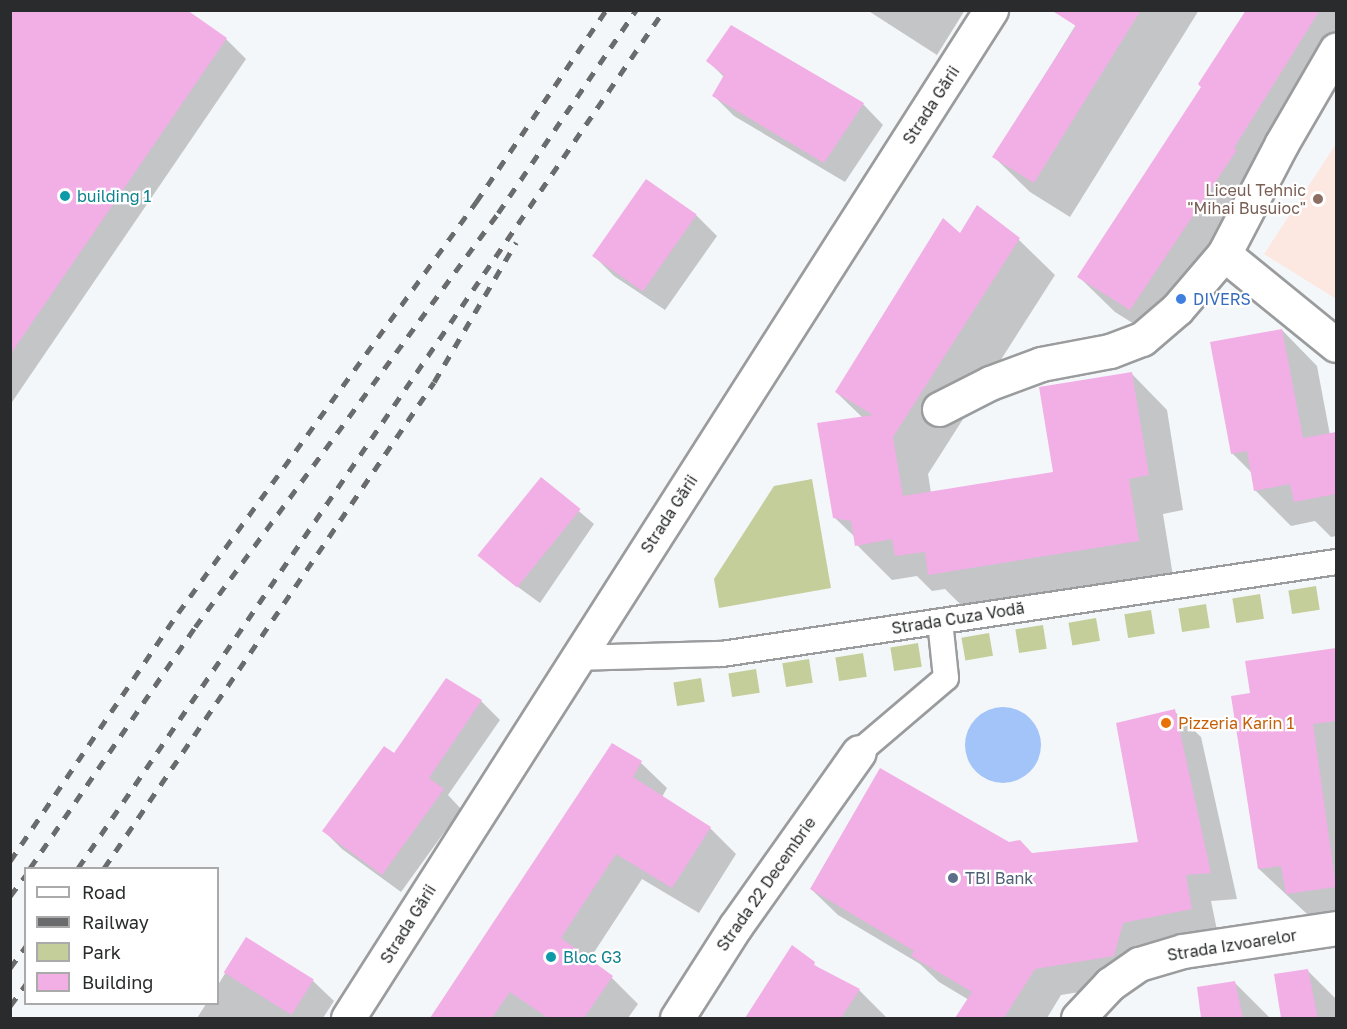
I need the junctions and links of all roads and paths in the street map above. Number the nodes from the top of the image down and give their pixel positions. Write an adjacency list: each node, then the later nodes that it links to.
1 (991, 10): 8 (street, Strada Gării)
2 (1336, 50): 3 (street)
3 (1224, 254): 4 (street); 5 (street)
4 (1336, 345)
5 (939, 409)
6 (1336, 562): 7 (street, Strada Cuza Vodă)
7 (940, 621): 8 (street, Strada Cuza Vodă); 9 (street)
8 (577, 658): 11 (street, Strada Gării)
9 (859, 752): 12 (street, Strada 22 Decembrie)
10 (1336, 933): 13 (street, Strada Izvoarelor)
11 (348, 1018)
12 (677, 1018)
13 (1078, 1018)

